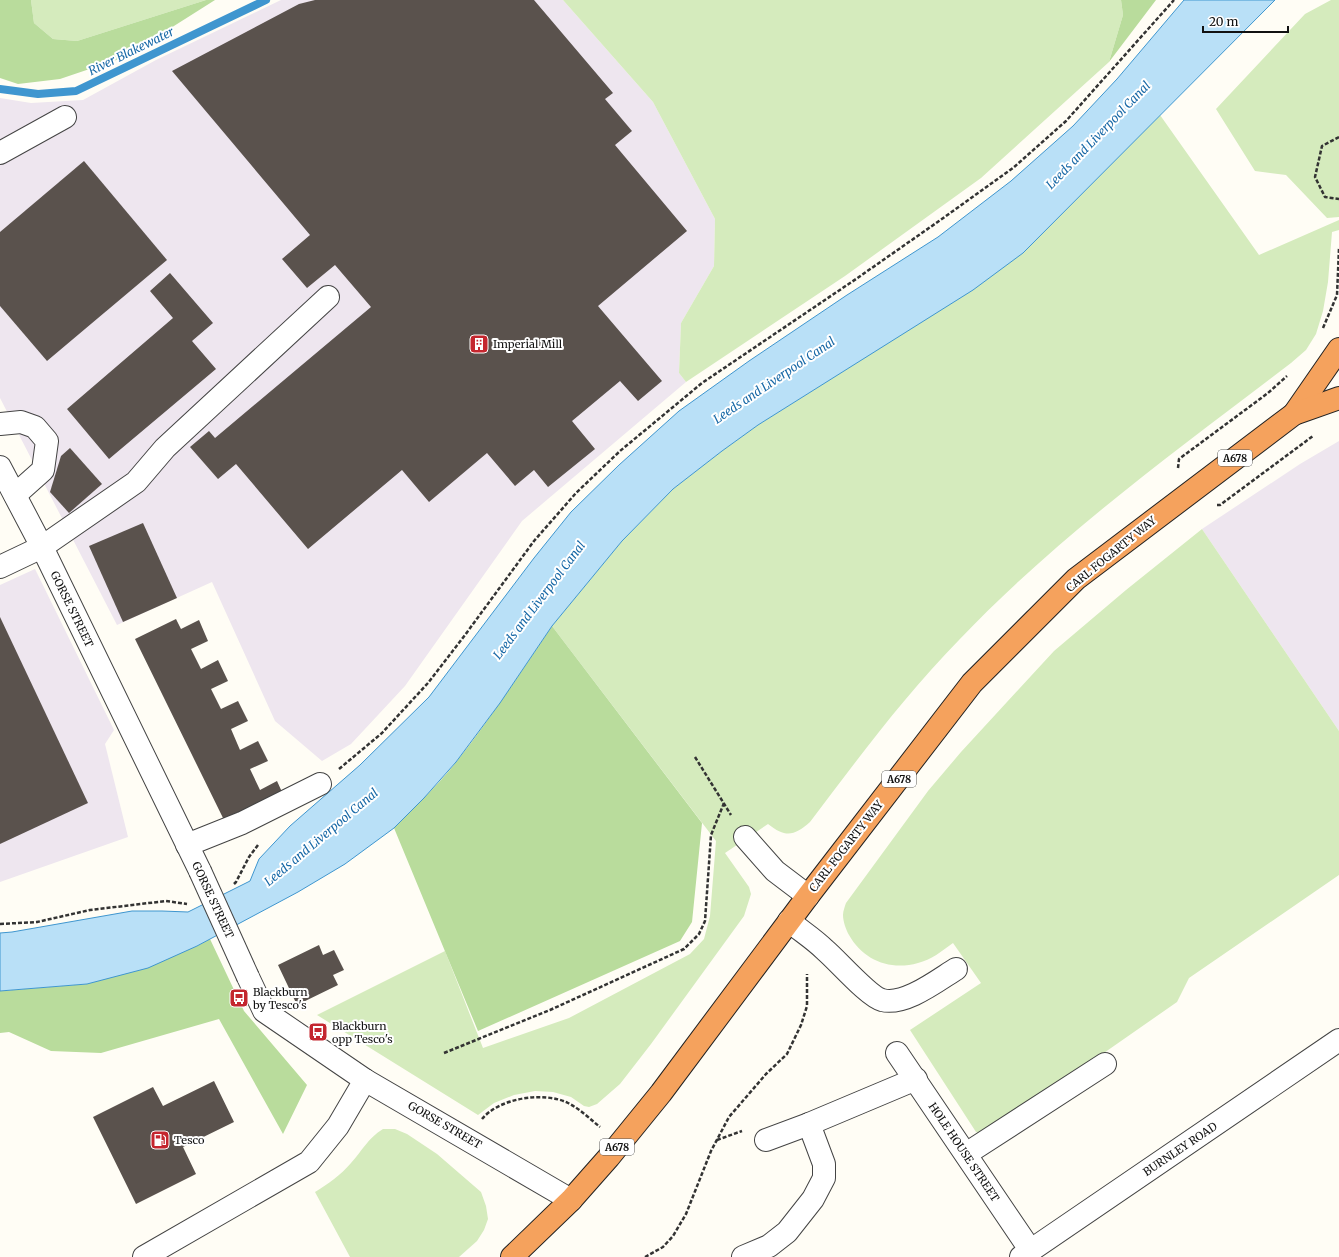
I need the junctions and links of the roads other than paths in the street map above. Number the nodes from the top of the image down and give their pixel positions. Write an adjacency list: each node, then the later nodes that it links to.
1 (65, 117): 2 (street)
2 (0, 153)
3 (328, 297): 10 (street)
4 (1339, 349): 6 (highway, CARL FOGARTY WAY / A678)
5 (1339, 398): 6 (highway, CARL FOGARTY WAY / A678)
6 (1294, 414): 15 (highway, CARL FOGARTY WAY / A678)
7 (0, 424): 9 (street)
8 (0, 467): 9 (street, GORSE STREET)
9 (15, 496): 10 (street, GORSE STREET)
10 (42, 547): 11 (street); 14 (street, GORSE STREET)
11 (0, 567)
12 (320, 784): 14 (street)
13 (745, 837): 15 (street)
14 (187, 845): 22 (street, GORSE STREET, bridge)
15 (808, 896): 16 (highway, CARL FOGARTY WAY / A678)
16 (789, 921): 17 (street); 26 (highway, CARL FOGARTY WAY / A678)
17 (956, 969)
18 (1339, 1040): 27 (street, BURNLEY ROAD)
19 (897, 1053): 21 (street, HOLE HOUSE STREET)
20 (1105, 1064): 25 (street)
21 (916, 1079): 23 (street); 25 (street, HOLE HOUSE STREET)
22 (365, 1080): 26 (street, GORSE STREET); 28 (street)
23 (809, 1124): 24 (street); 30 (street)
24 (766, 1140)
25 (966, 1154): 27 (street, HOLE HOUSE STREET)
26 (571, 1200): 29 (highway, CARL FOGARTY WAY / A678)
27 (1026, 1254)
28 (144, 1257)
29 (512, 1257)
30 (743, 1257)

